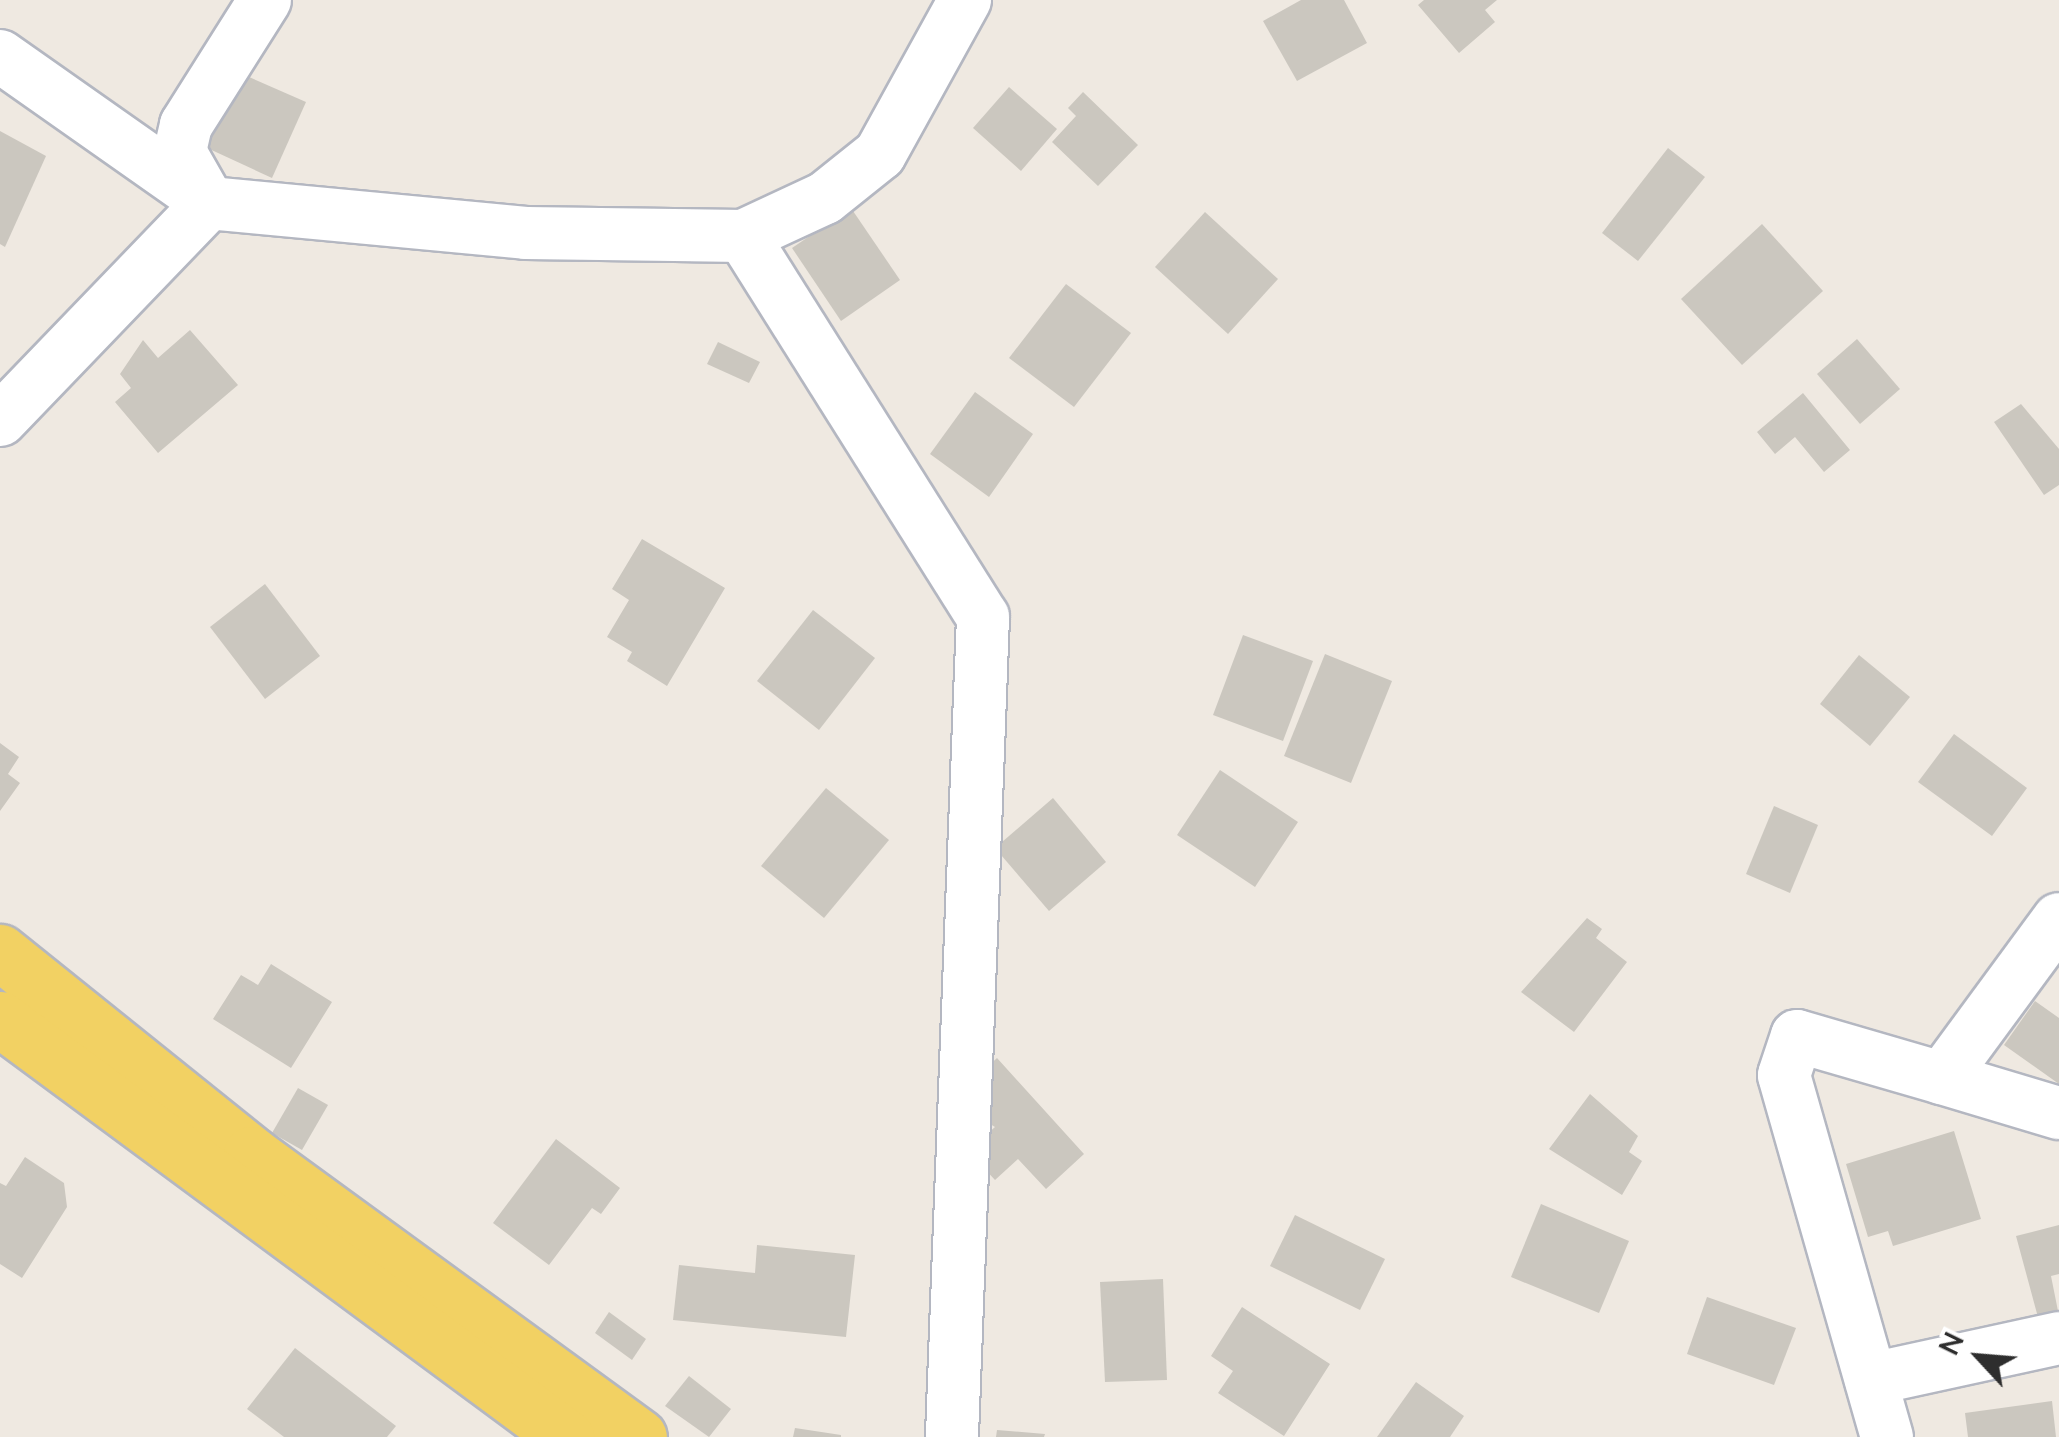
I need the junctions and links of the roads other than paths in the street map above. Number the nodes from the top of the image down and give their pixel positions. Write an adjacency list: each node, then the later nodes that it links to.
1 (265, 0): 4 (street)
2 (965, 0): 5 (street)
3 (0, 56): 4 (street)
4 (209, 204): 5 (street); 6 (street)
5 (742, 236): 16 (street)
6 (0, 420)
7 (2059, 920): 10 (street)
8 (0, 952): 15 (main road)
9 (0, 1018): 14 (main road)
10 (1942, 1078): 11 (street); 13 (street)
11 (2059, 1113)
12 (2059, 1338): 13 (street)
13 (1871, 1379): 17 (street)
14 (566, 1437)
15 (639, 1437)
16 (952, 1437)
17 (1888, 1437)

